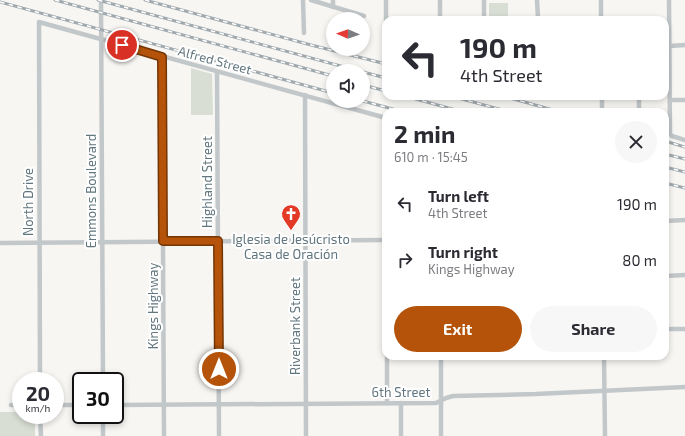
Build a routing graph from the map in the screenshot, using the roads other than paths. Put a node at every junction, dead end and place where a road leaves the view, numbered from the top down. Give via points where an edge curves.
1 (101, 0) edge
2 (303, 0) edge
3 (311, 0) edge
4 (333, 0) edge
5 (386, 0) edge
6 (440, 0) edge
7 (484, 0) edge
8 (538, 0) edge
9 (601, 0) edge
10 (669, 0) edge
11 (333, 6) junction
12 (352, 12) edge
13 (386, 16) edge
14 (440, 16) edge
15 (484, 16) edge
16 (538, 16) edge
17 (601, 16) edge
18 (39, 22) joint
19 (304, 33) dead end
20 (101, 40) junction
21 (685, 45) edge
22 (670, 46) junction
23 (162, 57) junction
24 (218, 72) junction
25 (305, 95) junction
26 (670, 100) junction
27 (685, 100) edge
28 (382, 117) edge
29 (685, 140) edge
30 (685, 220) edge
31 (669, 221) edge
32 (306, 240) junction
33 (382, 240) edge
34 (163, 241) junction
35 (218, 241) junction
36 (102, 242) junction
37 (0, 243) edge
38 (40, 243) junction
39 (685, 275) edge
40 (669, 276) edge
41 (669, 329) edge
42 (685, 329) edge
43 (387, 360) edge
44 (442, 360) edge
45 (604, 360) edge
46 (40, 372) edge
47 (103, 372) edge
48 (685, 387) edge
49 (605, 391) junction
50 (441, 401) junction
51 (306, 403) junction
52 (387, 403) junction
53 (401, 403) junction
54 (164, 404) junction
55 (219, 404) junction
56 (124, 405) edge
57 (40, 424) edge
58 (103, 424) edge
59 (40, 436) edge
60 (103, 436) edge
61 (164, 436) edge
62 (219, 436) edge
63 (306, 436) edge
64 (401, 436) edge
65 (441, 436) edge
66 (605, 436) edge

1 - 20 street, Emmons Boulevard
2 - 19 street
3 - 11 street
4 - 11 street
5 - 13 street
6 - 14 street
7 - 15 street
8 - 16 street
9 - 17 street
10 - 22 street
11 - 12 street
18 - 20 street, Alfred Street
18 - 38 street, North Drive
20 - 23 street, Alfred Street
20 - 36 street, Emmons Boulevard
21 - 22 street
22 - 26 street
23 - 24 street, Alfred Street
23 - 34 street, Kings Highway
24 - 25 street, Alfred Street
24 - 35 street, Highland Street
25 - 28 street, Alfred Street
25 - 32 street, Riverbank Street
26 - 27 street
26 - 29 street via 670,134
30 - 31 street
32 - 33 street
32 - 35 street
32 - 51 street, Riverbank Street
34 - 35 street
34 - 36 street
34 - 54 street, Kings Highway
35 - 55 street, Highland Street
36 - 38 street
36 - 47 street, Emmons Boulevard
37 - 38 street
38 - 46 street, North Drive
39 - 40 street
41 - 42 street
43 - 52 street
44 - 50 street
45 - 49 street
48 - 49 street, 6th Street
49 - 50 street, 6th Street via 453,396
49 - 66 street
50 - 53 street, 6th Street
50 - 65 street
51 - 52 street, 6th Street
51 - 55 street, 6th Street
51 - 63 street, Riverbank Street
52 - 53 street, 6th Street
53 - 64 street
54 - 55 street, 6th Street
54 - 56 street, 6th Street
54 - 61 street, Kings Highway
55 - 62 street, Highland Street
57 - 59 street
58 - 60 street

